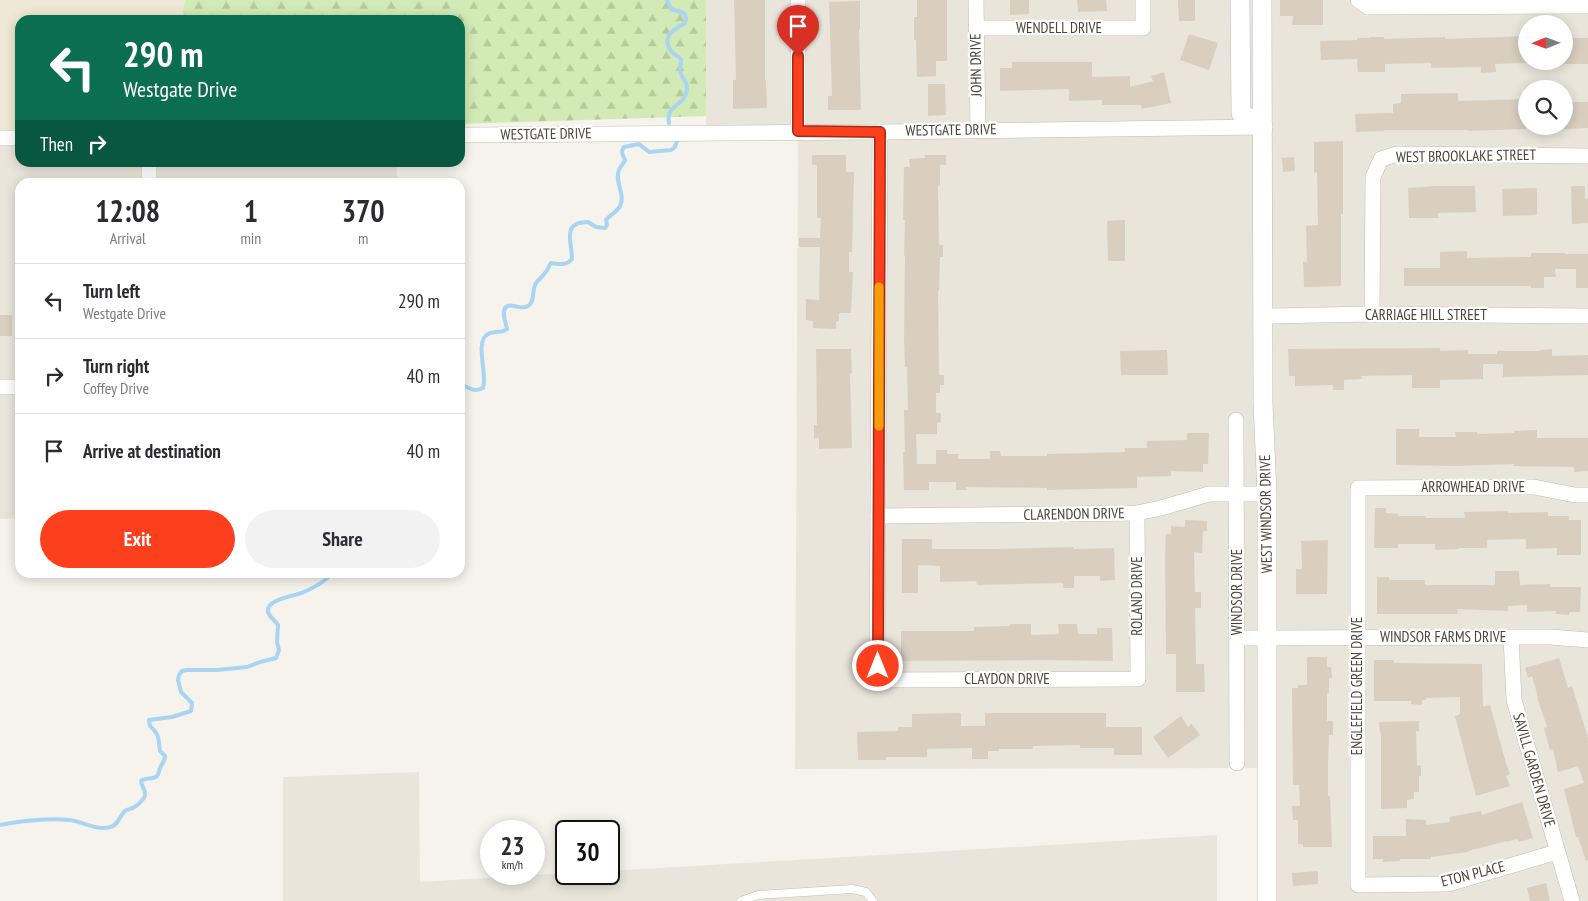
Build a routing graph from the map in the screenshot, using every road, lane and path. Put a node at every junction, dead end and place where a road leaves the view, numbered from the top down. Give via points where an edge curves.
1 (798, 0) edge
2 (976, 0) edge
3 (1143, 0) edge
4 (1240, 0) edge
5 (1262, 0) edge
6 (1358, 0) edge
7 (1588, 6) edge
8 (976, 28) junction
9 (1263, 127) junction
10 (978, 130) junction
11 (798, 131) junction
12 (880, 132) junction
13 (465, 134) edge
14 (0, 138) edge
15 (15, 138) edge
16 (1588, 156) edge
17 (1372, 314) junction
18 (1264, 316) junction
19 (1588, 316) edge
20 (0, 387) edge
21 (15, 387) edge
22 (1236, 420) dead end
23 (1358, 488) joint
24 (1237, 494) junction
25 (1267, 494) junction
26 (1588, 495) edge
27 (1137, 513) junction
28 (878, 516) junction
29 (1511, 637) junction
30 (1237, 638) junction
31 (1357, 638) junction
32 (1267, 639) junction
33 (1588, 640) edge
34 (1138, 679) joint
35 (1237, 763) dead end
36 (1557, 852) junction
37 (1358, 885) joint
38 (741, 901) edge
39 (874, 901) edge
40 (1266, 901) edge
41 (1572, 901) edge

1 - 11 street
2 - 8 street, JOHN DRIVE
3 - 8 street, WENDELL DRIVE via 1143,28
4 - 9 street via 1241,113
5 - 9 street, WEST WINDSOR DRIVE
6 - 7 street via 1368,7
8 - 10 street, JOHN DRIVE
9 - 10 street, WESTGATE DRIVE
9 - 18 street, WEST WINDSOR DRIVE
10 - 12 street, WESTGATE DRIVE
11 - 12 street, WESTGATE DRIVE
11 - 13 street, WESTGATE DRIVE
12 - 28 street
14 - 15 street
16 - 17 street, WEST BROOKLAKE STREET via 1398,154 1381,159 1373,177
17 - 18 street, CARRIAGE HILL STREET
17 - 19 street, CARRIAGE HILL STREET
18 - 25 street, WEST WINDSOR DRIVE
20 - 21 street
22 - 24 street, WINDSOR DRIVE
23 - 26 street, ARROWHEAD DRIVE via 1534,487
23 - 31 street, ENGLEFIELD GREEN DRIVE
24 - 25 street, CLARENDON DRIVE
24 - 27 street, CLARENDON DRIVE via 1209,494
24 - 30 street, WINDSOR DRIVE
25 - 32 street, WEST WINDSOR DRIVE
27 - 28 street, CLARENDON DRIVE
27 - 34 street, ROLAND DRIVE
28 - 34 street, CLAYDON DRIVE via 877,680
29 - 31 street, WINDSOR FARMS DRIVE
29 - 33 street, WINDSOR FARMS DRIVE via 1551,636
29 - 36 street, SAVILL GARDEN DRIVE via 1514,700
30 - 32 street, WINDSOR FARMS DRIVE
30 - 35 street, WINDSOR DRIVE
31 - 32 street, WINDSOR FARMS DRIVE
31 - 37 street, ENGLEFIELD GREEN DRIVE
32 - 40 street, WEST WINDSOR DRIVE
36 - 37 street, ETON PLACE via 1448,884
36 - 41 street, SAVILL GARDEN DRIVE
38 - 39 lane via 758,895 852,889 866,892

